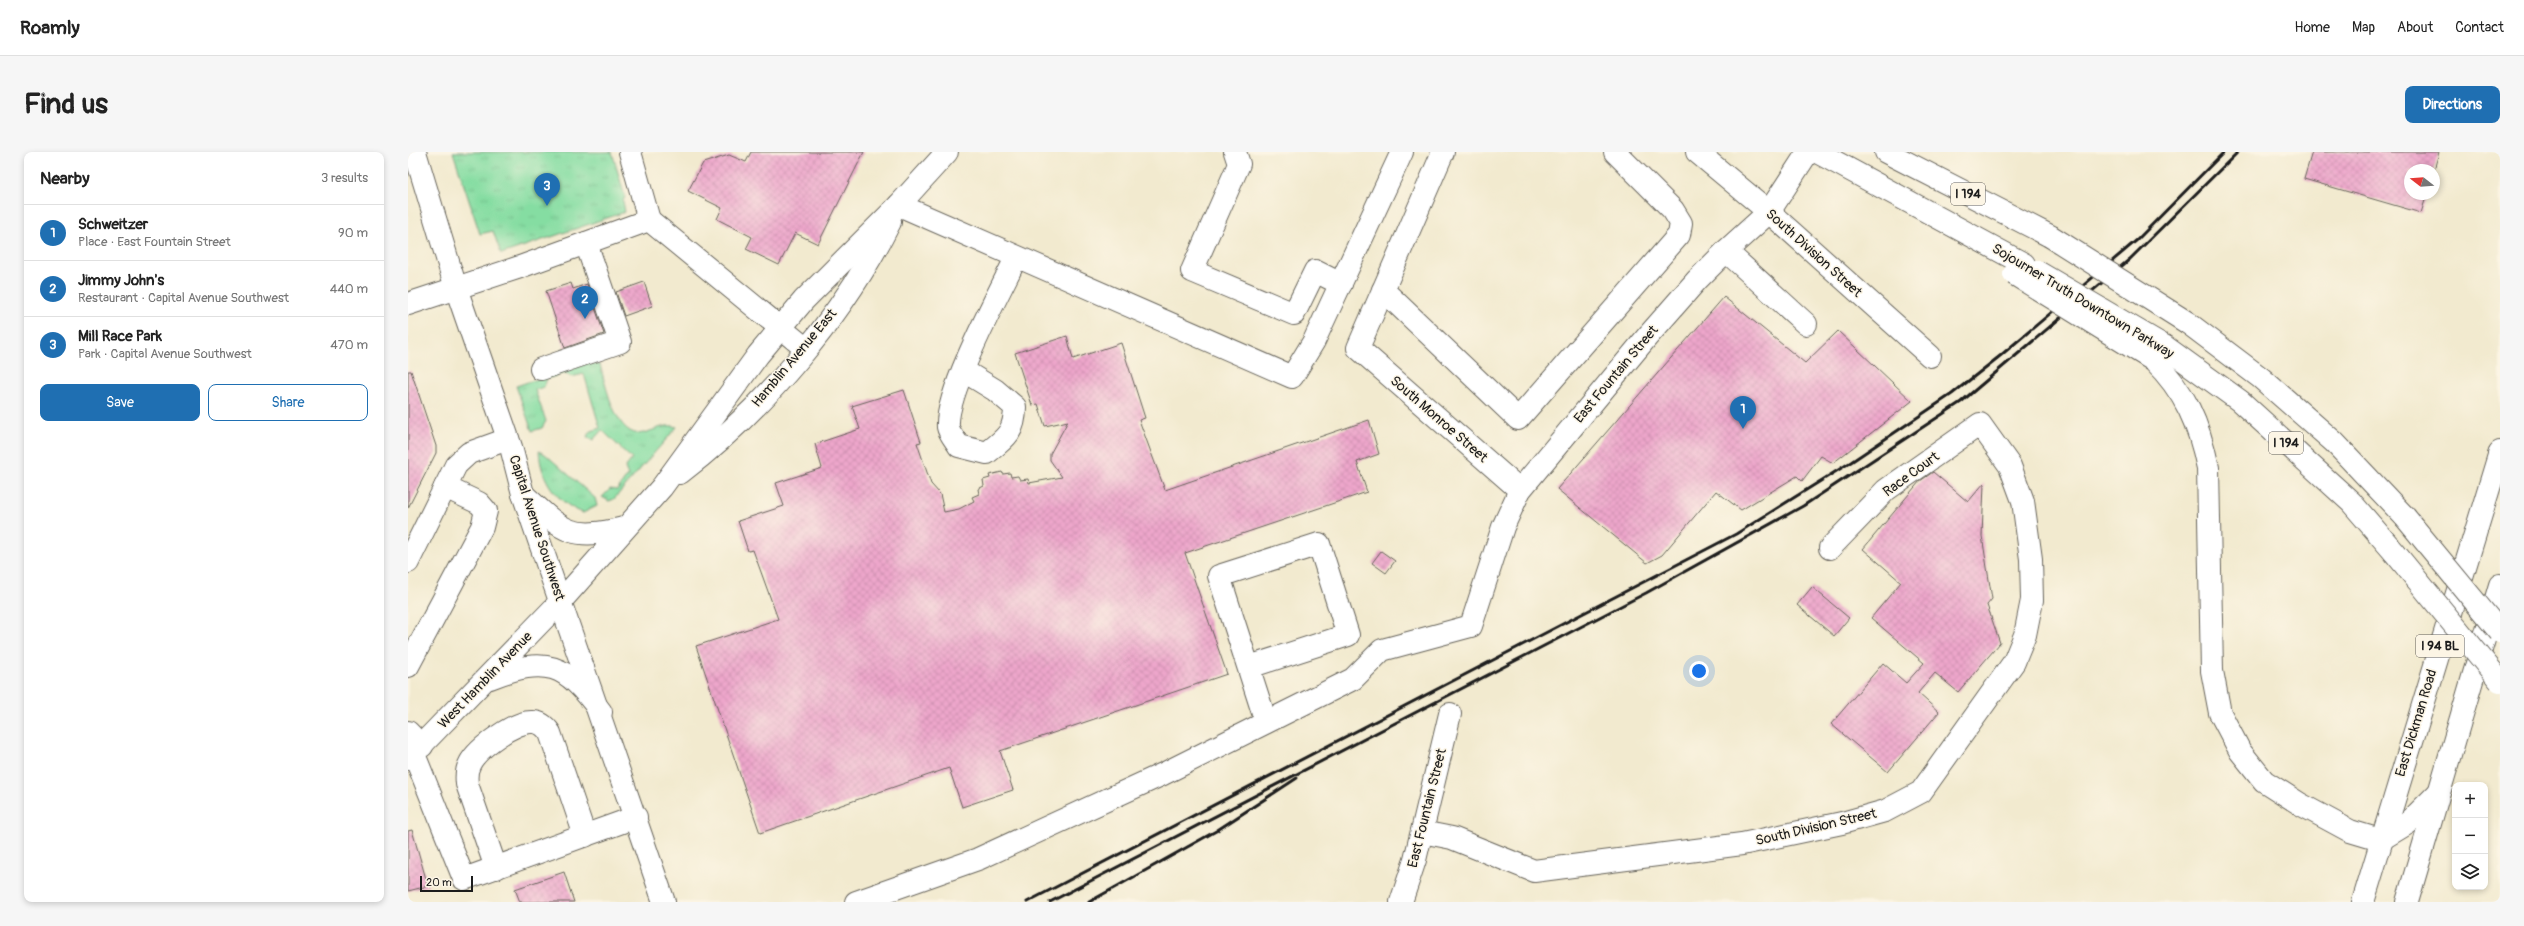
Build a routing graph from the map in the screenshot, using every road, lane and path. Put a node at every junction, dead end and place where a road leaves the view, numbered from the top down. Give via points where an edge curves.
1 (415, 152) edge
2 (630, 152) edge
3 (947, 152) edge
4 (1235, 152) edge
5 (1402, 152) edge
6 (1443, 152) edge
7 (1615, 152) edge
8 (1697, 152) edge
9 (1808, 152) edge
10 (1817, 152) edge
11 (1886, 152) edge
12 (899, 205) junction
13 (1769, 212) junction
14 (650, 220) junction
15 (586, 243) junction
16 (1726, 251) junction
17 (1016, 258) junction
18 (1341, 284) junction
19 (456, 288) junction
20 (1383, 290) junction
21 (408, 304) edge
22 (1806, 324) dead end
23 (780, 328) junction
24 (806, 348) junction
25 (2158, 353) junction
26 (1930, 356) dead end
27 (541, 369) dead end
28 (964, 371) dead end
29 (1980, 424) joint
30 (508, 438) junction
31 (2500, 454) edge
32 (445, 487) junction
33 (662, 487) junction
34 (1520, 490) junction
35 (523, 494) junction
36 (624, 528) junction
37 (1830, 548) dead end
38 (408, 562) edge
39 (2500, 585) edge
40 (561, 601) junction
41 (2500, 632) edge
42 (408, 666) edge
43 (1249, 667) junction
44 (485, 680) junction
45 (2500, 681) edge
46 (601, 712) junction
47 (1450, 714) dead end
48 (1266, 722) junction
49 (413, 747) edge
50 (2438, 794) junction
51 (636, 817) junction
52 (1422, 832) junction
53 (585, 836) junction
54 (2380, 840) junction
55 (496, 868) junction
56 (664, 902) edge
57 (856, 902) edge
58 (1402, 902) edge
59 (2363, 902) edge
60 (2407, 902) edge

1 - 19 main road, Capital Avenue Southwest
2 - 14 main road
3 - 12 main road, Hamblin Avenue East
4 - 18 main road via 1239,164 1192,271 1294,314 1315,271
5 - 18 main road
6 - 20 main road
7 - 20 main road via 1673,210 1681,223 1679,235 1518,419
8 - 13 main road, South Division Street
9 - 13 main road, East Fountain Street
10 - 25 main road, Sojourner Truth Downtown Parkway / I 194, bridge via 1990,245 2019,269
11 - 41 main road, I 194, bridge via 2050,236 2188,323 2260,378 2334,442 2404,517
12 - 17 main road
12 - 23 main road, Hamblin Avenue East via 804,300
12 - 24 main road, Hamblin Avenue East via 875,251 827,323
13 - 16 main road, East Fountain Street
13 - 26 main road, South Division Street
14 - 15 main road
14 - 23 main road
15 - 19 main road
15 - 27 main road via 620,342
16 - 22 main road
16 - 34 main road, East Fountain Street via 1647,337
17 - 18 main road via 1292,377 1314,341
17 - 28 main road
19 - 21 main road
19 - 30 main road, Capital Avenue Southwest
20 - 34 main road, South Monroe Street via 1358,348
23 - 24 main road
23 - 33 main road, Hamblin Avenue East
24 - 33 main road, Hamblin Avenue East via 716,446
25 - 45 main road, Sojourner Truth Downtown Parkway / I 194, bridge via 2246,406 2351,502
25 - 54 main road via 2169,377 2193,415 2208,468 2212,671 2220,713 2240,751 2264,781 2350,831
29 - 37 main road, Race Court via 1886,490
29 - 52 main road, South Division Street via 2010,466 2023,501 2031,559 2032,600 2024,635 2014,662 1921,792 1885,811 1773,838 1534,871 1452,838
30 - 32 main road via 462,458
30 - 35 main road, Capital Avenue Southwest
31 - 54 main road, East Dickman Road / I 94 BL
32 - 38 main road
32 - 42 main road via 479,503 486,511 486,516
33 - 36 main road, Hamblin Avenue East
34 - 48 main road, East Fountain Street via 1503,527 1471,626 1382,650 1353,679
35 - 36 main road via 566,530 592,535
35 - 40 main road, Capital Avenue Southwest
36 - 40 main road, Hamblin Avenue East
39 - 50 main road, I 94 BL
40 - 44 main road, West Hamblin Avenue
40 - 46 main road, Capital Avenue Southwest
43 - 43 main road via 1219,576 1319,544 1348,635
43 - 48 main road
44 - 46 main road via 534,665 555,668 584,689
44 - 49 main road, West Hamblin Avenue
46 - 51 main road, Capital Avenue Southwest
47 - 52 main road, East Fountain Street
48 - 57 main road via 1163,774 978,859
49 - 55 main road via 464,879
50 - 54 main road via 2408,823
50 - 60 main road, I 94 BL
51 - 53 main road
51 - 56 main road, Capital Avenue Southwest
52 - 58 main road, East Fountain Street
53 - 55 main road
53 - 55 main road via 550,733 538,722 523,723 482,748 466,772 467,784
54 - 59 main road, East Dickman Road / I 94 BL

